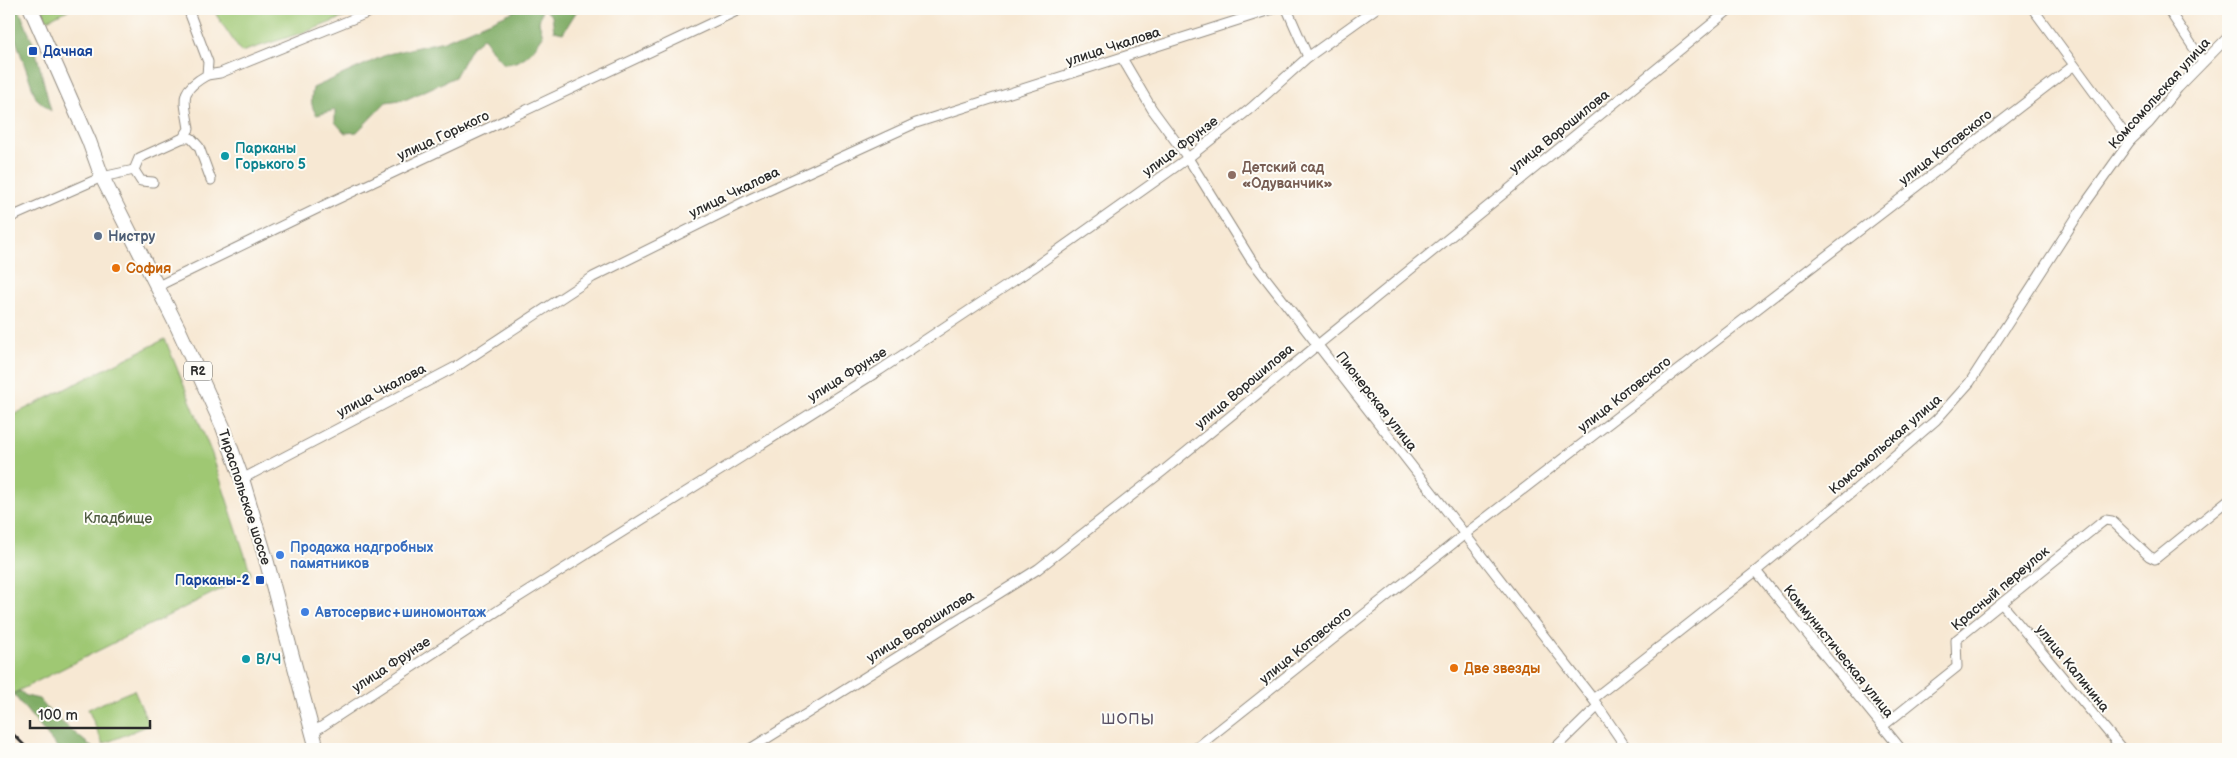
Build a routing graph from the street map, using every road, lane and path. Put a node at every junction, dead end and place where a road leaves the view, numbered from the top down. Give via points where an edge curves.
1 (188, 9) edge
2 (377, 9) edge
3 (741, 9) edge
4 (1273, 9) edge
5 (1287, 9) edge
6 (1375, 9) edge
7 (1730, 9) edge
8 (2033, 9) edge
9 (2168, 9) edge
10 (32, 10) edge
11 (2228, 37) edge
12 (1308, 57) junction
13 (1122, 58) junction
14 (2203, 62) junction
15 (2073, 66) junction
16 (207, 76) junction
17 (183, 138) junction
18 (2130, 141) junction
19 (1188, 158) junction
20 (134, 170) junction
21 (102, 177) junction
22 (211, 180) dead end
23 (153, 182) dead end
24 (9, 218) edge
25 (158, 286) junction
26 (1316, 345) junction
27 (242, 479) junction
28 (2228, 500) edge
29 (1465, 534) junction
30 (1756, 572) junction
31 (2002, 604) junction
32 (1595, 703) junction
33 (1883, 726) junction
34 (312, 733) junction
35 (317, 749) edge
36 (750, 749) edge
37 (1195, 749) edge
38 (1554, 749) edge
39 (1627, 749) edge
40 (1901, 749) edge
41 (2122, 749) edge

1 - 16 street via 208,62
2 - 16 street
3 - 25 street, улица Горького
4 - 13 street, улица Чкалова
5 - 12 street
6 - 12 street, улица Фрунзе
7 - 26 street, улица Ворошилова
8 - 15 street
9 - 14 street
10 - 21 main road, Тираспольское шоссе / R2
11 - 14 street, Комсомольская улица
12 - 19 street, улица Фрунзе
13 - 19 street, Пионерская улица via 1152,109
13 - 27 street, улица Чкалова via 916,124 752,198 593,277 459,364
14 - 18 street, Комсомольская улица
15 - 18 street
15 - 29 street, улица Котовского
16 - 17 street via 191,84 184,95 189,129
17 - 20 street via 139,158
17 - 22 street via 192,138 199,147
18 - 30 street, Комсомольская улица via 2087,201 1970,382 1951,405 1864,483
19 - 26 street, Пионерская улица via 1250,258
19 - 34 street, улица Фрунзе via 880,370 514,600
20 - 21 street
20 - 23 street via 141,181
21 - 24 street
21 - 25 main road, Тираспольское шоссе / R2
25 - 27 main road, Тираспольское шоссе / R2 via 223,427
26 - 29 street, Пионерская улица
26 - 36 street, улица Ворошилова via 1038,569
27 - 34 main road, Тираспольское шоссе / R2
28 - 31 street, Красный переулок via 2156,559 2116,524 2109,520 2101,523
29 - 32 street, Пионерская улица
29 - 37 street, улица Котовского
30 - 32 street, Комсомольская улица
30 - 33 street, Коммунистическая улица
31 - 33 street, Красный переулок via 1956,640 1957,667
31 - 41 street, улица Калинина
32 - 38 street, Комсомольская улица
32 - 39 street, Пионерская улица
33 - 40 street, Коммунистическая улица
34 - 35 main road, Тираспольское шоссе / R2

